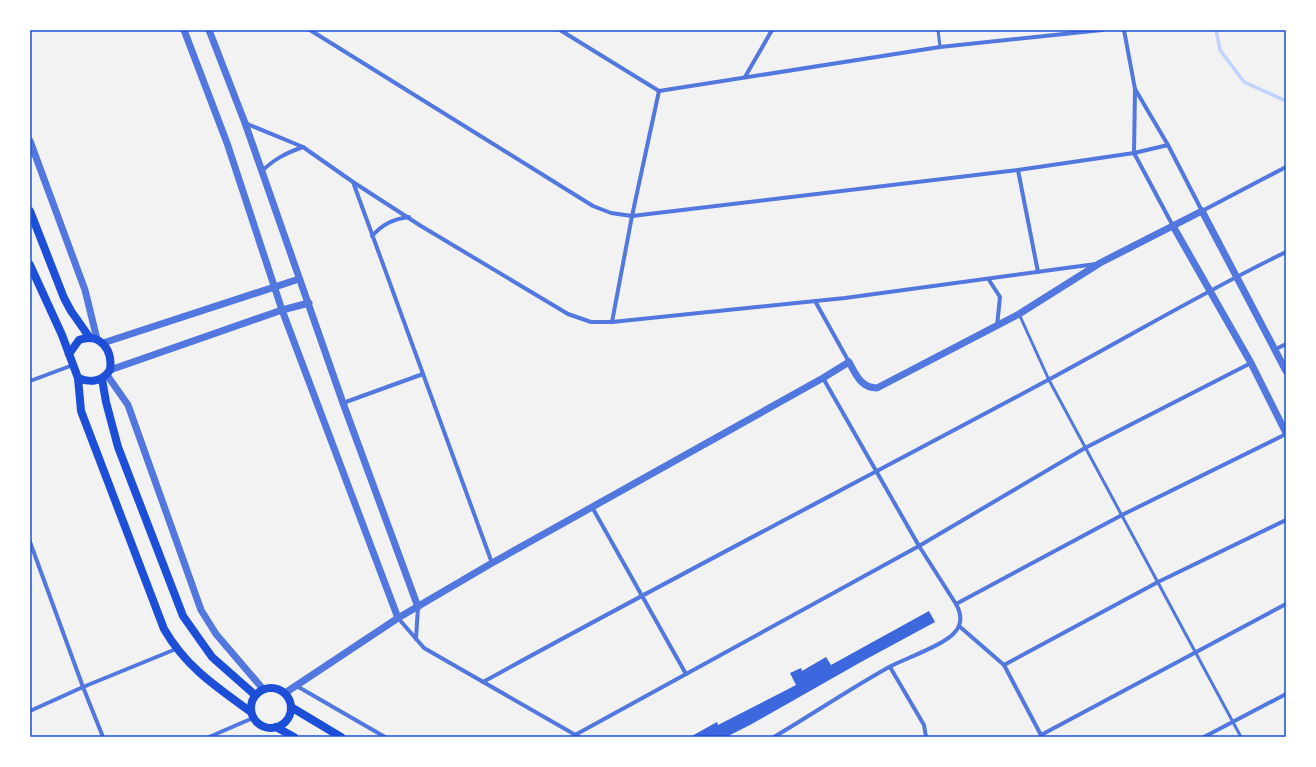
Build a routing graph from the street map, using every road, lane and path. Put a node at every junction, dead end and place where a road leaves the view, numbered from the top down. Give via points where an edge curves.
1 (184, 30) edge
2 (209, 30) edge
3 (310, 30) edge
4 (560, 30) edge
5 (772, 30) edge
6 (938, 30) edge
7 (1102, 30) edge
8 (1124, 30) edge
9 (940, 47) junction
10 (745, 77) junction
11 (1134, 89) junction
12 (659, 91) junction
13 (245, 123) junction
14 (30, 141) edge
15 (1168, 145) junction
16 (304, 147) junction
17 (1134, 153) junction
18 (1286, 167) edge
19 (1018, 170) junction
20 (261, 172) junction
21 (353, 182) junction
22 (30, 211) edge
23 (1202, 212) junction
24 (632, 216) junction
25 (410, 217) junction
26 (1173, 226) junction
27 (372, 236) junction
28 (1286, 252) edge
29 (1100, 263) junction
30 (30, 265) edge
31 (1038, 272) junction
32 (1236, 276) junction
33 (299, 279) junction
34 (989, 280) junction
35 (274, 287) junction
36 (1211, 291) junction
37 (815, 301) junction
38 (309, 303) junction
39 (282, 310) junction
40 (1019, 314) junction
41 (612, 322) junction
42 (997, 326) junction
43 (97, 340) junction
44 (1286, 344) edge
45 (1274, 350) junction
46 (69, 354) junction
47 (849, 362) junction
48 (1251, 363) junction
49 (72, 365) junction
50 (1286, 371) edge
51 (106, 374) junction
52 (423, 374) junction
53 (78, 378) junction
54 (823, 378) junction
55 (1049, 380) junction
56 (30, 381) edge
57 (343, 403) junction
58 (1286, 433) edge
59 (1085, 448) junction
60 (876, 470) junction
61 (592, 507) junction
62 (1122, 515) junction
63 (1286, 520) edge
64 (30, 542) edge
65 (920, 546) junction
66 (492, 563) junction
67 (1158, 582) junction
68 (642, 594) junction
69 (956, 604) junction
70 (1286, 604) edge
71 (418, 607) junction
72 (398, 618) junction
73 (959, 626) junction
74 (416, 639) junction
75 (176, 649) junction
76 (1195, 652) junction
77 (1004, 665) junction
78 (890, 667) junction
79 (686, 674) junction
80 (483, 682) junction
81 (295, 685) junction
82 (82, 687) junction
83 (262, 689) junction
84 (285, 693) junction
85 (1286, 694) edge
86 (255, 695) junction
87 (291, 707) junction
88 (30, 711) edge
89 (252, 715) junction
90 (1233, 722) junction
91 (276, 727) junction
92 (577, 736) edge
93 (1041, 736) edge
94 (103, 737) edge
95 (209, 737) edge
96 (294, 737) edge
97 (341, 737) edge
98 (385, 737) edge
99 (774, 737) edge
100 (926, 737) edge
101 (1204, 737) edge
102 (1241, 737) edge

1 - 35 street via 227,143
2 - 13 street
3 - 24 street via 594,206 611,213
4 - 12 street
5 - 10 street
6 - 9 lane
7 - 9 street
8 - 11 street
9 - 10 street
10 - 12 street
11 - 15 street
11 - 17 street
12 - 24 street
13 - 16 street
13 - 20 street
14 - 43 street via 85,290
15 - 17 street
15 - 23 street
16 - 20 street via 284,154
16 - 21 street
17 - 19 street
17 - 26 street
18 - 23 street
19 - 24 street
19 - 31 street
20 - 33 street
21 - 25 street
21 - 27 street
22 - 43 main road via 64,298 71,311
23 - 26 street
23 - 32 street
24 - 41 street
25 - 27 street via 387,222
25 - 41 street via 568,314 591,322
26 - 29 street
26 - 36 street
27 - 52 street
28 - 32 street
29 - 31 street
29 - 40 street
30 - 46 main road
31 - 34 street
32 - 36 street
32 - 45 street
33 - 35 street
33 - 38 street
34 - 37 street
34 - 42 street via 1000,297
35 - 39 street
35 - 43 street
36 - 48 street
36 - 55 street
37 - 41 street
37 - 47 street
38 - 39 street
38 - 57 street
39 - 51 street
39 - 72 street
40 - 42 street
40 - 55 lane
42 - 47 street via 877,388 860,382
43 - 46 main road via 79,340
43 - 51 main road via 110,355
44 - 45 street
45 - 50 street
46 - 49 main road
47 - 54 street
48 - 58 street
48 - 59 street
49 - 53 main road
49 - 56 street
51 - 53 main road via 87,381
51 - 83 street via 128,405 201,610 216,634
51 - 86 main road via 106,402 118,447 183,616 212,657
52 - 57 street
52 - 66 street
53 - 75 main road via 82,411 164,629
54 - 60 street
54 - 61 street
55 - 59 lane
55 - 60 street
57 - 71 street
58 - 62 street
59 - 62 lane
59 - 65 street
60 - 65 street
60 - 68 street
61 - 66 street
61 - 68 street
62 - 67 lane
62 - 69 street
63 - 67 street
64 - 82 street
65 - 69 street
65 - 79 street
66 - 71 street
67 - 76 lane
67 - 77 street
68 - 79 street
68 - 80 street
69 - 73 street via 960,612
70 - 76 street
71 - 72 street
71 - 74 street
72 - 74 street
72 - 81 street
73 - 77 street
73 - 78 street via 952,636
74 - 80 street via 424,648
75 - 82 street
75 - 89 main road via 200,674
76 - 90 lane
76 - 93 street
77 - 93 street
78 - 99 street
78 - 100 street via 924,725
79 - 92 street
80 - 92 street
81 - 84 street
81 - 98 street
82 - 88 street
82 - 94 street
83 - 84 main road via 270,687
83 - 86 main road
84 - 87 main road
85 - 90 street
86 - 89 main road via 252,700
87 - 91 main road via 284,723
87 - 97 main road
89 - 91 main road via 259,724 267,728
89 - 95 street
90 - 101 street
90 - 102 lane
91 - 96 main road

